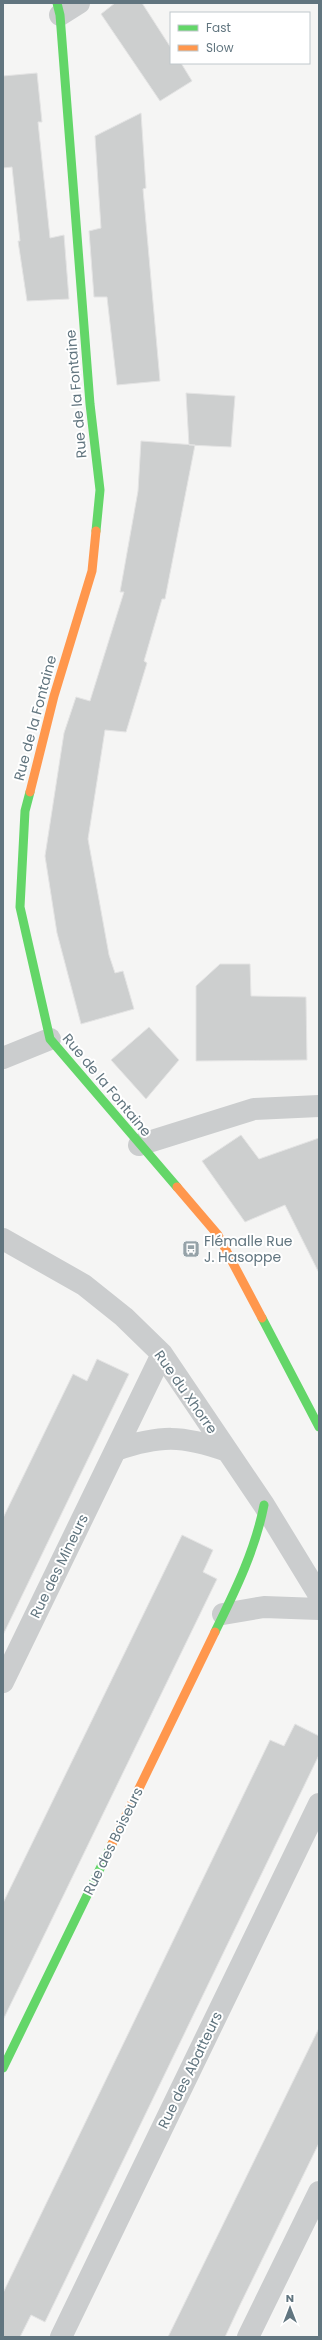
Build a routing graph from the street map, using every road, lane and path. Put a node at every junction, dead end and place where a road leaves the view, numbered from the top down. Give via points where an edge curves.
1 (79, 3) edge
2 (58, 9) edge
3 (50, 1039) junction
4 (3, 1058) edge
5 (319, 1106) edge
6 (139, 1145) junction
7 (3, 1238) edge
8 (162, 1354) junction
9 (319, 1427) edge
10 (116, 1450) junction
11 (227, 1451) junction
12 (264, 1505) junction
13 (319, 1595) edge
14 (319, 1609) edge
15 (224, 1614) junction
16 (3, 1682) edge
17 (319, 1804) edge
18 (3, 2068) edge
19 (319, 2192) edge
20 (61, 2337) edge
21 (248, 2337) edge

1 - 2 street
2 - 3 street, Rue de la Fontaine via 90,404 100,490 92,571 54,696 25,811 20,907
3 - 4 street
3 - 6 street, Rue de la Fontaine
5 - 6 street via 254,1109
6 - 9 street, Rue de la Fontaine via 218,1235
7 - 8 street, Rue du Xhorre via 84,1285 124,1317
8 - 10 street, Rue des Mineurs
8 - 11 street, Rue du Xhorre
10 - 11 street via 162,1438 186,1439
10 - 16 street, Rue des Mineurs
11 - 12 street, Rue du Xhorre
12 - 13 street, Rue du Xhorre
12 - 15 street, Rue des Boiseurs via 251,1553
14 - 15 street via 264,1606
15 - 18 street, Rue des Boiseurs
17 - 20 street, Rue des Abatteurs
19 - 21 street

